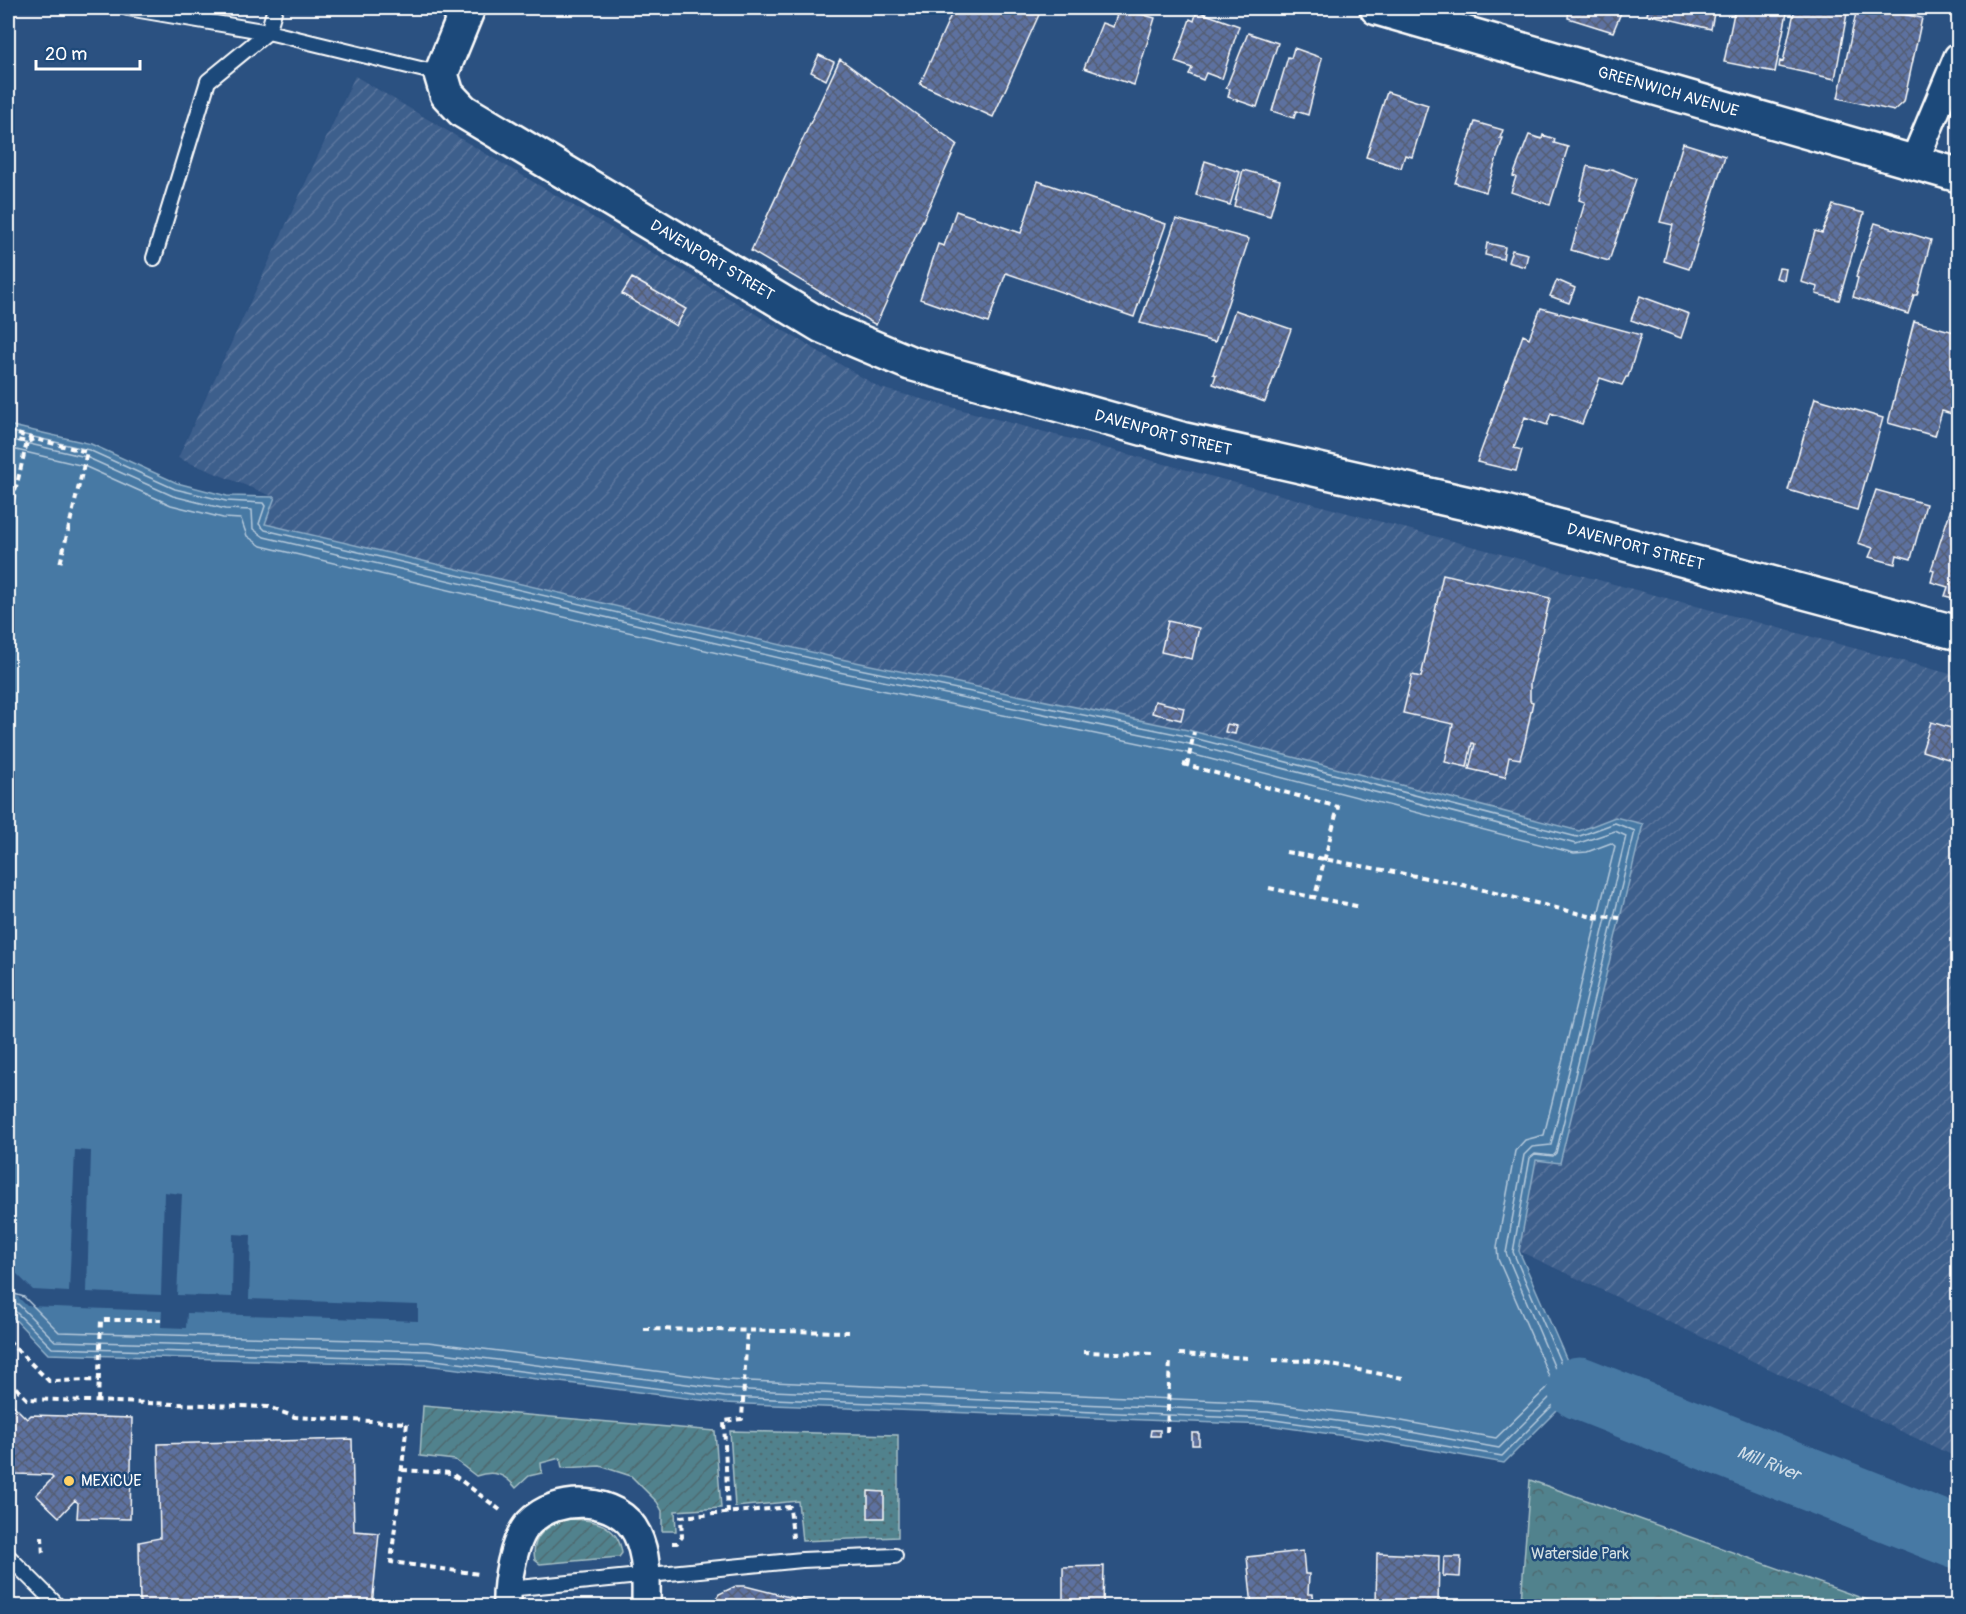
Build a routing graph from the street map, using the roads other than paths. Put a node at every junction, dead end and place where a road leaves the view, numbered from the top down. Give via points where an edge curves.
1 (128, 8) edge
2 (275, 8) edge
3 (468, 8) edge
4 (1377, 8) edge
5 (268, 32) junction
6 (1959, 57) edge
7 (441, 74) junction
8 (1914, 162) junction
9 (1959, 176) edge
10 (154, 258) dead end
11 (1959, 633) edge
12 (8, 1556) edge
13 (895, 1556) dead end
14 (646, 1575) junction
15 (508, 1598) edge
16 (58, 1606) edge
17 (646, 1606) edge

1 - 5 lane
2 - 5 lane
3 - 7 main road
4 - 8 main road, GREENWICH AVENUE
5 - 7 lane
5 - 10 lane via 208,81
6 - 8 street
7 - 11 main road, DAVENPORT STREET via 447,94 463,111 822,326 910,363 1181,439 1505,512
8 - 9 main road, GREENWICH AVENUE
12 - 16 lane
13 - 14 lane via 802,1560
14 - 15 lane
14 - 15 street via 647,1564 636,1533 617,1511 586,1503 557,1506 528,1523 512,1558
14 - 17 street

